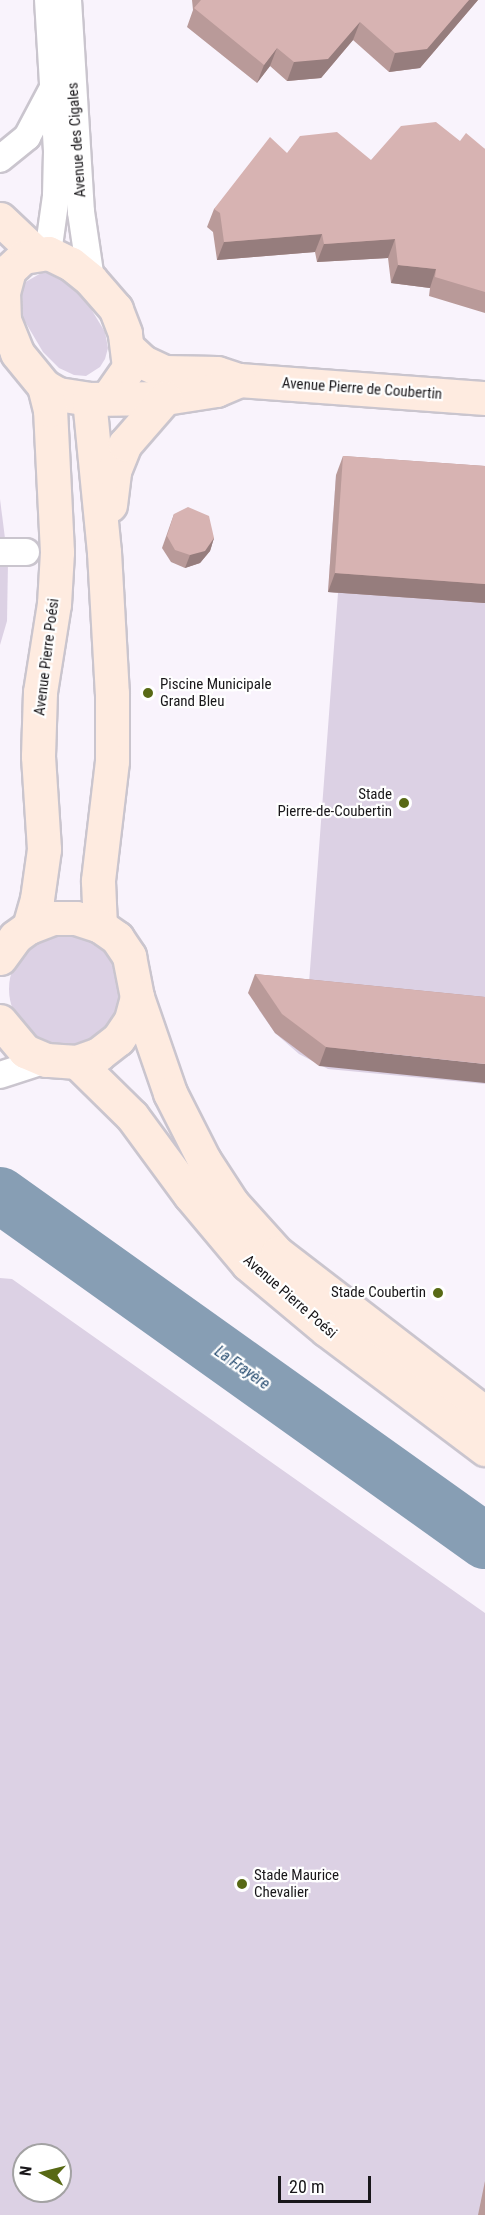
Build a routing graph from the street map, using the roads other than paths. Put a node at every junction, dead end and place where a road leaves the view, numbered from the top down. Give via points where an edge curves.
1 (48, 0) edge
2 (68, 0) edge
3 (53, 87) junction
4 (0, 159) edge
5 (0, 219) edge
6 (23, 258) edge
7 (91, 280) junction
8 (128, 348) junction
9 (239, 380) junction
10 (44, 386) junction
11 (99, 398) junction
12 (165, 398) junction
13 (485, 398) edge
14 (0, 552) edge
15 (26, 552) dead end
16 (104, 552) junction
17 (100, 926) junction
18 (28, 927) junction
19 (0, 958) edge
20 (137, 997) junction
21 (0, 1021) edge
22 (61, 1061) junction
23 (0, 1075) edge
24 (485, 1413) edge
25 (485, 1449) edge

1 - 3 street, Avenue des Cigales
2 - 7 street, Avenue des Cigales via 81,212
3 - 4 street, Avenue des Cigales via 27,137
3 - 6 street, Avenue des Cigales via 56,183
5 - 6 main road
6 - 7 main road
6 - 10 main road via 3,292 4,320 17,353
7 - 8 main road via 116,309
8 - 9 main road, Avenue Pierre de Coubertin via 143,362 164,372 217,373
8 - 11 main road via 129,367
9 - 12 main road, Avenue Pierre de Coubertin via 216,390
9 - 13 main road, Avenue Pierre de Coubertin
10 - 11 main road via 58,394
10 - 18 main road, Avenue Pierre Poési via 50,410 57,552 54,604 40,692 38,756 44,849 37,899
11 - 12 main road, Avenue Pierre de Coubertin
11 - 16 main road
12 - 16 main road via 125,444 114,471
14 - 15 street
16 - 17 main road via 112,761 99,853
17 - 18 main road via 76,918 60,918
17 - 20 main road, Avenue Pierre Poési via 117,938 129,956
18 - 19 main road
20 - 22 main road via 131,1020 118,1039 99,1054
20 - 24 main road, Avenue Pierre Poési via 170,1094 204,1160 232,1203 277,1253
21 - 22 main road, Avenue Pierre Poési via 25,1051
22 - 23 street
22 - 25 main road, Avenue Pierre Poési via 132,1116 190,1195 248,1264 327,1330

